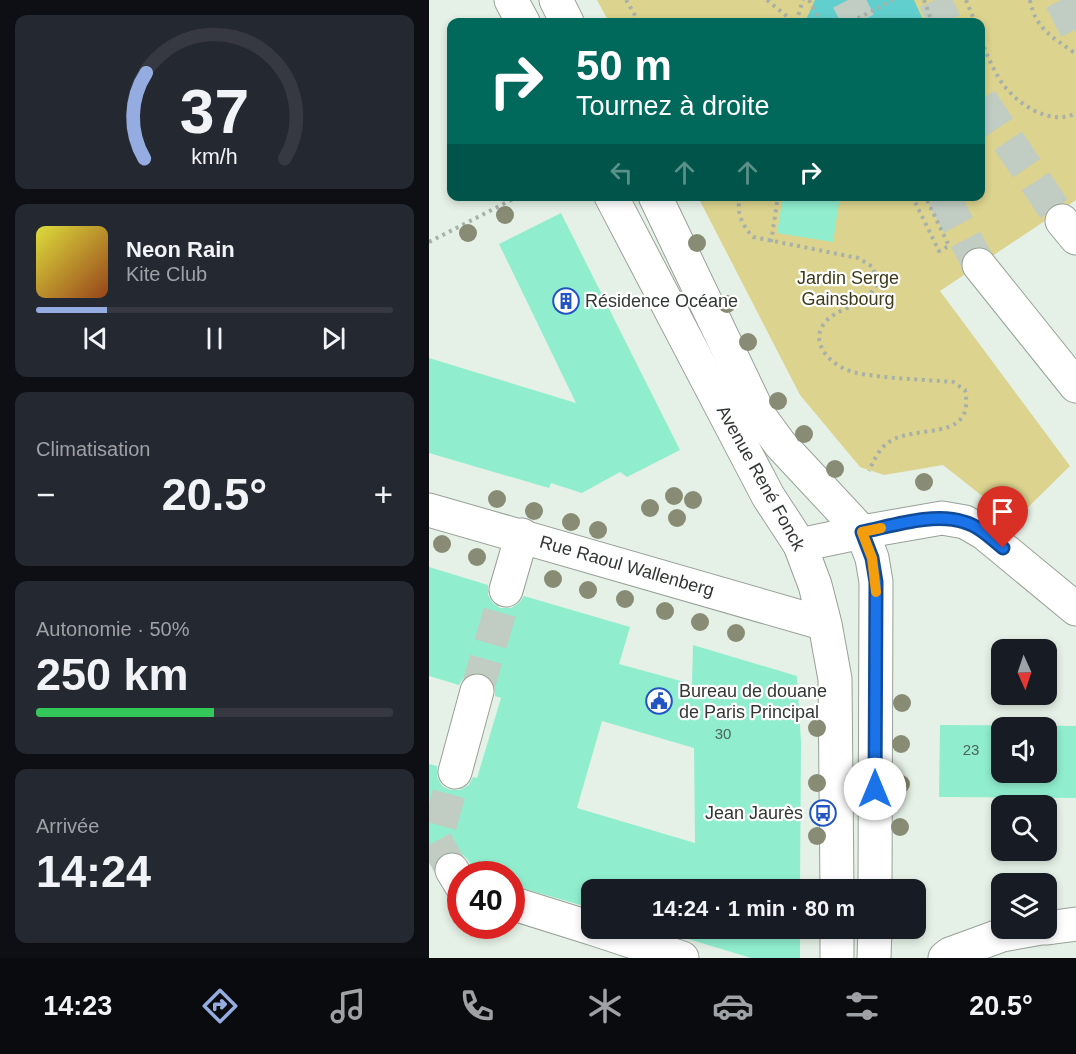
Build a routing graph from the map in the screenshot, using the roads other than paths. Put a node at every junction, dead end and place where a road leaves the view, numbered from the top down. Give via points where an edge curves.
1 (511, 0) edge
2 (556, 0) edge
3 (521, 18) edge
4 (565, 18) edge
5 (614, 201) edge
6 (657, 201) edge
7 (979, 265) tunnel mouth
8 (1076, 386) edge
9 (429, 510) edge
10 (862, 532) junction
11 (522, 535) junction
12 (800, 545) junction
13 (506, 590) tunnel mouth
14 (1076, 609) edge
15 (825, 624) junction
16 (477, 691) tunnel mouth
17 (455, 772) tunnel mouth
18 (837, 879) edge
19 (875, 879) edge
20 (525, 907) edge
21 (1076, 924) edge
22 (581, 925) edge
23 (1057, 927) edge
24 (624, 939) edge
25 (837, 939) edge
26 (875, 939) edge
27 (991, 939) edge
28 (682, 958) edge
29 (837, 958) edge
30 (874, 958) edge
31 (945, 958) edge

1 - 3 main road
2 - 4 main road
5 - 12 main road, Avenue René Fonck via 768,496
6 - 10 main road, Avenue René Fonck via 761,418 780,444
7 - 8 main road
9 - 11 main road, Rue Raoul Wallenberg
10 - 12 main road
10 - 14 main road via 942,518 965,522 984,532
10 - 19 main road, Avenue René Fonck via 876,582
11 - 13 main road
11 - 15 main road, Rue Raoul Wallenberg
12 - 15 main road, Avenue René Fonck
15 - 18 main road, Avenue René Fonck via 835,679
16 - 17 main road
20 - 22 main road
21 - 23 main road
24 - 28 main road
25 - 29 main road
26 - 30 main road
27 - 31 main road

